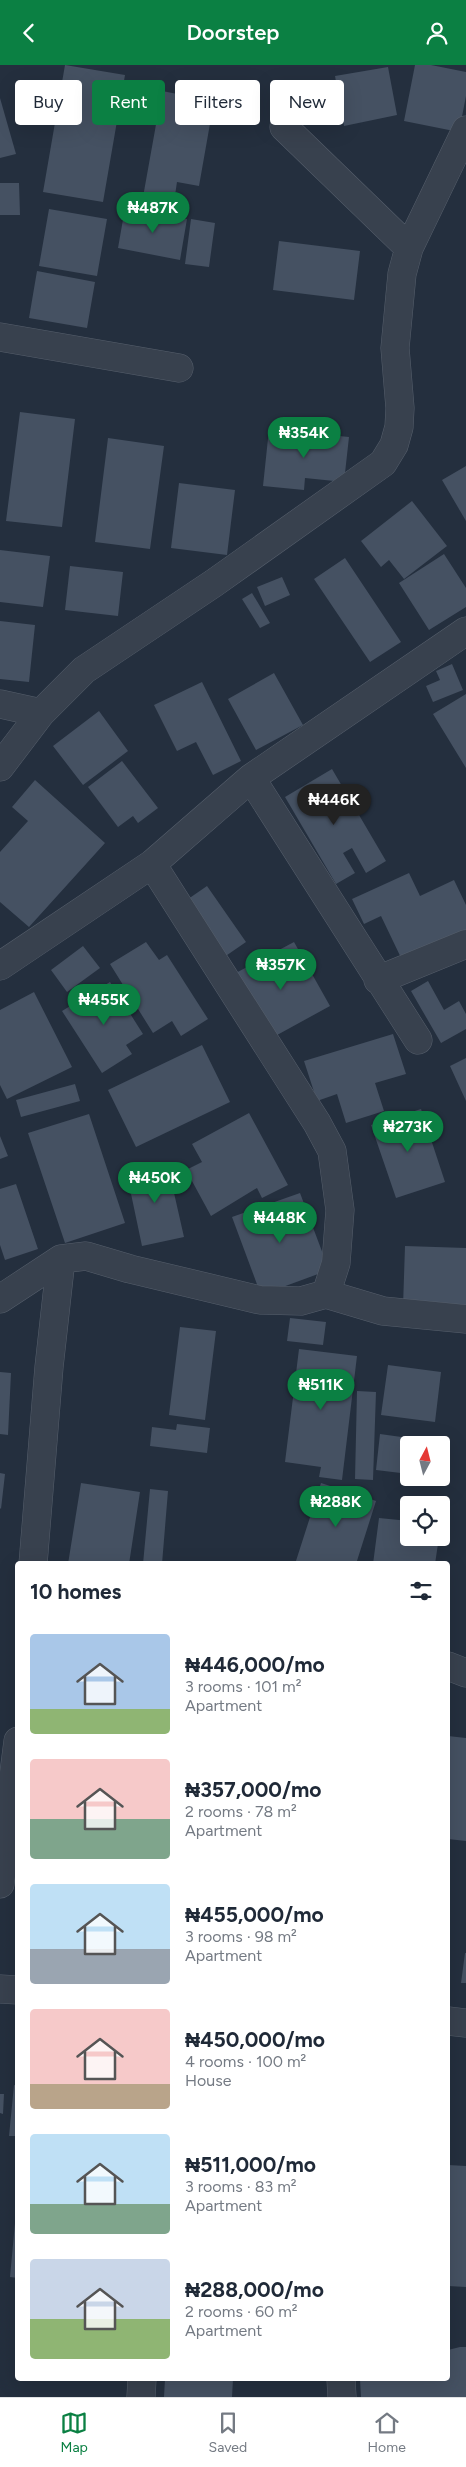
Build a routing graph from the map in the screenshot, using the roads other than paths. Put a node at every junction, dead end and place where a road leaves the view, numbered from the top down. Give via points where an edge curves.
1 (284, 127) dead end
2 (466, 130) edge
3 (409, 248) junction
4 (0, 337) edge
5 (179, 368) dead end
6 (466, 631) edge
7 (0, 704) edge
8 (40, 713) junction
9 (0, 767) edge
10 (251, 778) junction
11 (152, 865) junction
12 (466, 943) edge
13 (0, 966) edge
14 (378, 980) junction
15 (418, 1040) dead end
16 (60, 1259) junction
17 (326, 1293) junction
18 (0, 1299) edge
19 (466, 1319) edge
20 (33, 1561) edge
21 (450, 1667) edge
22 (466, 1673) edge
23 (15, 1765) edge
24 (0, 1883) edge
25 (0, 1989) edge
26 (15, 1991) edge
27 (450, 2021) edge
28 (466, 2023) edge
29 (142, 2381) edge
30 (341, 2381) edge
31 (141, 2397) edge
32 (342, 2397) edge

1 - 3 street
2 - 3 street
3 - 8 street via 402,274 395,348 399,427 394,445 383,463 84,670
4 - 5 street
6 - 10 street
7 - 8 street
8 - 9 street
10 - 11 street
10 - 14 street
11 - 13 street
11 - 17 street via 332,1151 340,1210 336,1263
12 - 14 street
14 - 15 street
16 - 17 street via 86,1255 130,1269 260,1300 301,1301
16 - 18 street
16 - 20 street
17 - 19 street via 383,1311
21 - 22 street
23 - 24 street
25 - 26 street
27 - 28 street
29 - 31 street
30 - 32 street

